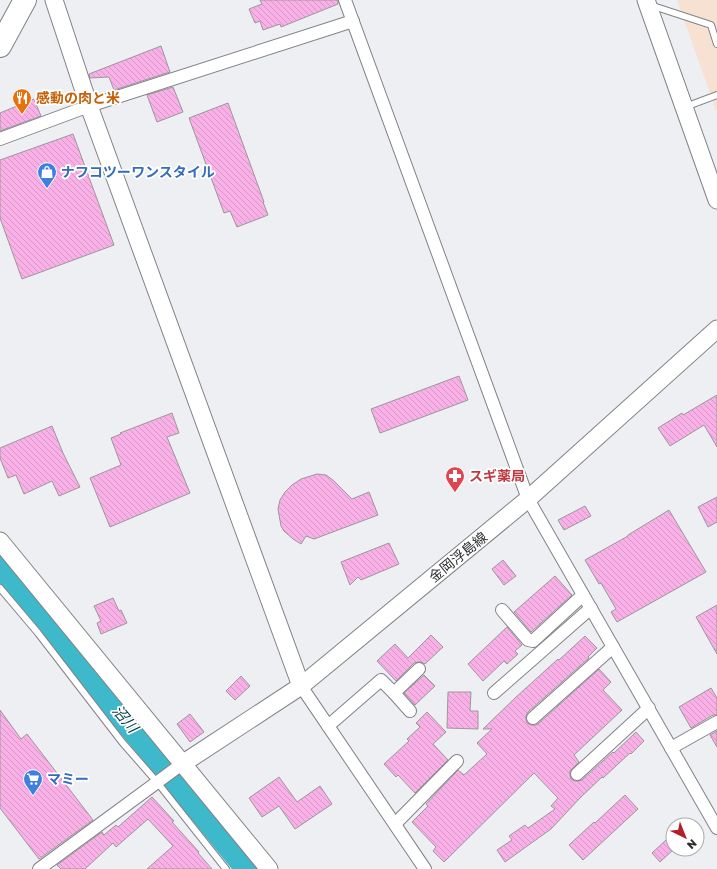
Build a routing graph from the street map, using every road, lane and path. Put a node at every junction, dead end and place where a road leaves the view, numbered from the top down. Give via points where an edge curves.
1 (25, 0) edge
2 (54, 0) edge
3 (345, 0) edge
4 (647, 2) edge
5 (353, 21) junction
6 (717, 44) edge
7 (0, 46) edge
8 (717, 95) edge
9 (89, 106) junction
10 (684, 107) junction
11 (0, 139) edge
12 (717, 200) edge
13 (717, 328) edge
14 (528, 500) junction
15 (0, 542) edge
16 (0, 588) edge
17 (583, 595) junction
18 (591, 608) junction
19 (502, 610) dead end
20 (613, 647) junction
21 (419, 669) dead end
22 (301, 686) junction
23 (394, 693) junction
24 (494, 693) dead end
25 (649, 708) junction
26 (410, 711) dead end
27 (533, 718) dead end
28 (717, 722) edge
29 (328, 726) junction
30 (671, 748) junction
31 (457, 761) dead end
32 (182, 764) junction
33 (578, 774) dead end
34 (157, 782) junction
35 (395, 824) junction
36 (717, 828) edge
37 (42, 868) edge
38 (226, 869) edge
39 (269, 869) edge
40 (425, 869) edge

1 - 7 highway
2 - 9 street
3 - 5 street
4 - 6 lane via 711,25
4 - 10 street
5 - 9 street
5 - 14 street
8 - 10 lane
9 - 11 street
9 - 22 street
10 - 12 street
13 - 14 street, 金岡浮島線
14 - 17 street
14 - 22 street, 金岡浮島線
15 - 32 street
16 - 34 lane via 122,742
17 - 18 street
17 - 19 street via 533,641 528,640
18 - 20 street
18 - 24 street
20 - 25 street
20 - 27 street
21 - 23 street
22 - 29 street
22 - 32 street, 金岡浮島線
23 - 26 street
23 - 29 street via 380,680
25 - 30 street
25 - 33 street
28 - 30 street
29 - 35 street
30 - 36 street
31 - 35 street
32 - 34 street
32 - 39 street
34 - 37 street
34 - 38 lane
35 - 40 street

